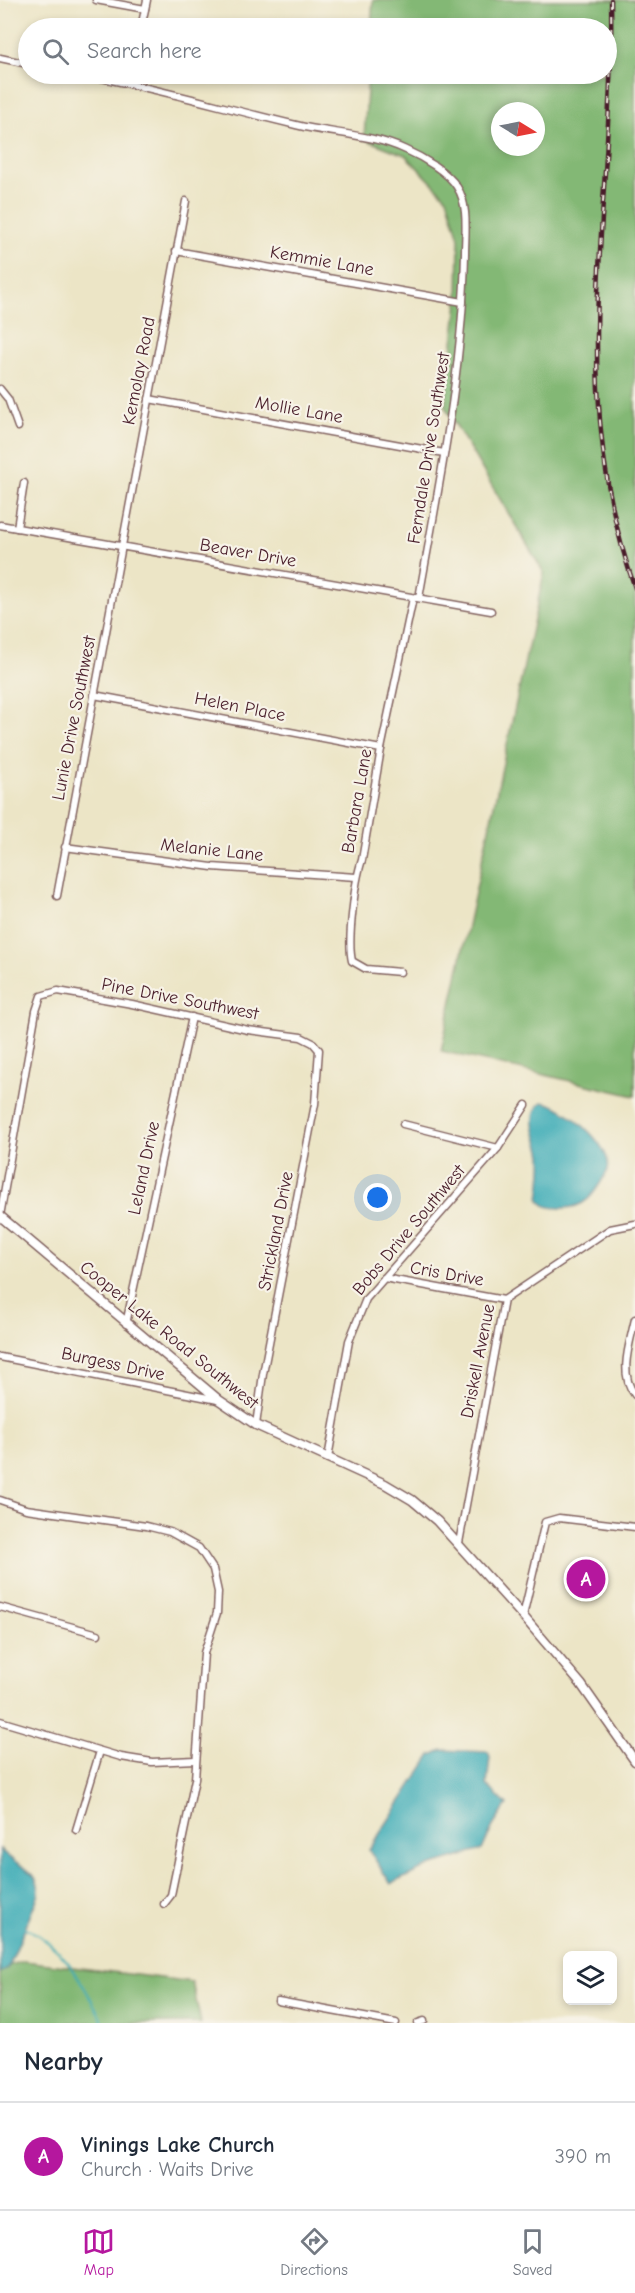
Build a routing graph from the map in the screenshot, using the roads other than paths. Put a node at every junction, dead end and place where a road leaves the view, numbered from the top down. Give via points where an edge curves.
1 (96, 0) edge
2 (147, 0) edge
3 (145, 9) junction
4 (143, 18) edge
5 (0, 58) edge
6 (18, 62) edge
7 (133, 84) edge
8 (186, 201) dead end
9 (176, 251) junction
10 (463, 302) junction
11 (0, 389) edge
12 (149, 399) junction
13 (18, 427) dead end
14 (444, 453) junction
15 (24, 483) dead end
16 (0, 525) edge
17 (17, 528) junction
18 (121, 546) junction
19 (416, 598) junction
20 (491, 611) dead end
21 (94, 695) junction
22 (381, 749) junction
23 (65, 847) junction
24 (356, 877) junction
25 (57, 896) dead end
26 (400, 972) dead end
27 (192, 1017) junction
28 (313, 1042) joint
29 (526, 1105) dead end
30 (404, 1124) dead end
31 (498, 1148) junction
32 (0, 1216) edge
33 (635, 1224) edge
34 (384, 1278) junction
35 (504, 1300) junction
36 (635, 1319) edge
37 (126, 1324) junction
38 (0, 1357) edge
39 (635, 1395) edge
40 (219, 1401) junction
41 (256, 1425) junction
42 (328, 1458) junction
43 (0, 1500) edge
44 (635, 1527) edge
45 (459, 1543) junction
46 (0, 1606) edge
47 (523, 1616) junction
48 (98, 1634) dead end
49 (0, 1721) edge
50 (100, 1751) junction
51 (195, 1760) junction
52 (635, 1761) edge
53 (76, 1830) dead end
54 (164, 1904) dead end
55 (278, 2001) dead end
56 (384, 2022) edge
57 (396, 2023) edge

1 - 3 street
2 - 3 street
3 - 4 street
5 - 6 street
7 - 10 street, Ferndale Drive Southwest via 300,126 375,140 421,158 457,186 464,203
8 - 9 street, Kemolay Road
9 - 10 street, Kemmie Lane
9 - 12 street, Kemolay Road
10 - 14 street, Ferndale Drive Southwest via 455,396
11 - 13 street
12 - 14 street, Mollie Lane
12 - 18 street, Kemolay Road
14 - 19 street, Ferndale Drive Southwest
15 - 17 street
16 - 17 street, Beaver Drive
17 - 18 street, Beaver Drive
18 - 19 street, Beaver Drive
18 - 21 street, Lunie Drive Southwest
19 - 20 street, Beaver Drive
19 - 22 street, Barbara Lane
21 - 22 street, Helen Place
21 - 23 street, Lunie Drive Southwest
22 - 24 street, Barbara Lane
23 - 24 street, Melanie Lane via 212,867
23 - 25 street, Lunie Drive Southwest
24 - 26 street, Barbara Lane via 352,961 366,969
27 - 28 street, Pine Drive Southwest
27 - 32 street, Pine Drive Southwest via 58,991 41,996
27 - 37 street, Leland Drive
28 - 41 street, Strickland Drive via 319,1050 315,1104
29 - 31 street, Bobs Drive Southwest
30 - 31 street
31 - 34 street, Bobs Drive Southwest
32 - 37 street, Cooper Lake Road Southwest
33 - 35 street, Driskell Avenue via 610,1229
34 - 35 street, Cris Drive
34 - 42 street, Bobs Drive Southwest via 366,1299 349,1341
35 - 45 street, Driskell Avenue
36 - 39 street via 626,1372
37 - 40 street, Cooper Lake Road Southwest
38 - 40 street, Burgess Drive
40 - 41 street, Cooper Lake Road Southwest
41 - 42 street, Cooper Lake Road Southwest
42 - 45 street, Cooper Lake Road Southwest via 412,1500
43 - 51 street via 45,1512 146,1526 170,1532 199,1548 213,1569 218,1592 214,1625 204,1653
44 - 47 street via 559,1518 545,1522
45 - 47 street, Cooper Lake Road Southwest
46 - 48 street
47 - 52 street, Cooper Lake Road Southwest via 580,1684
49 - 50 street
50 - 51 street via 152,1762
50 - 53 street
51 - 54 street via 195,1779 171,1895
55 - 56 street
56 - 57 street

